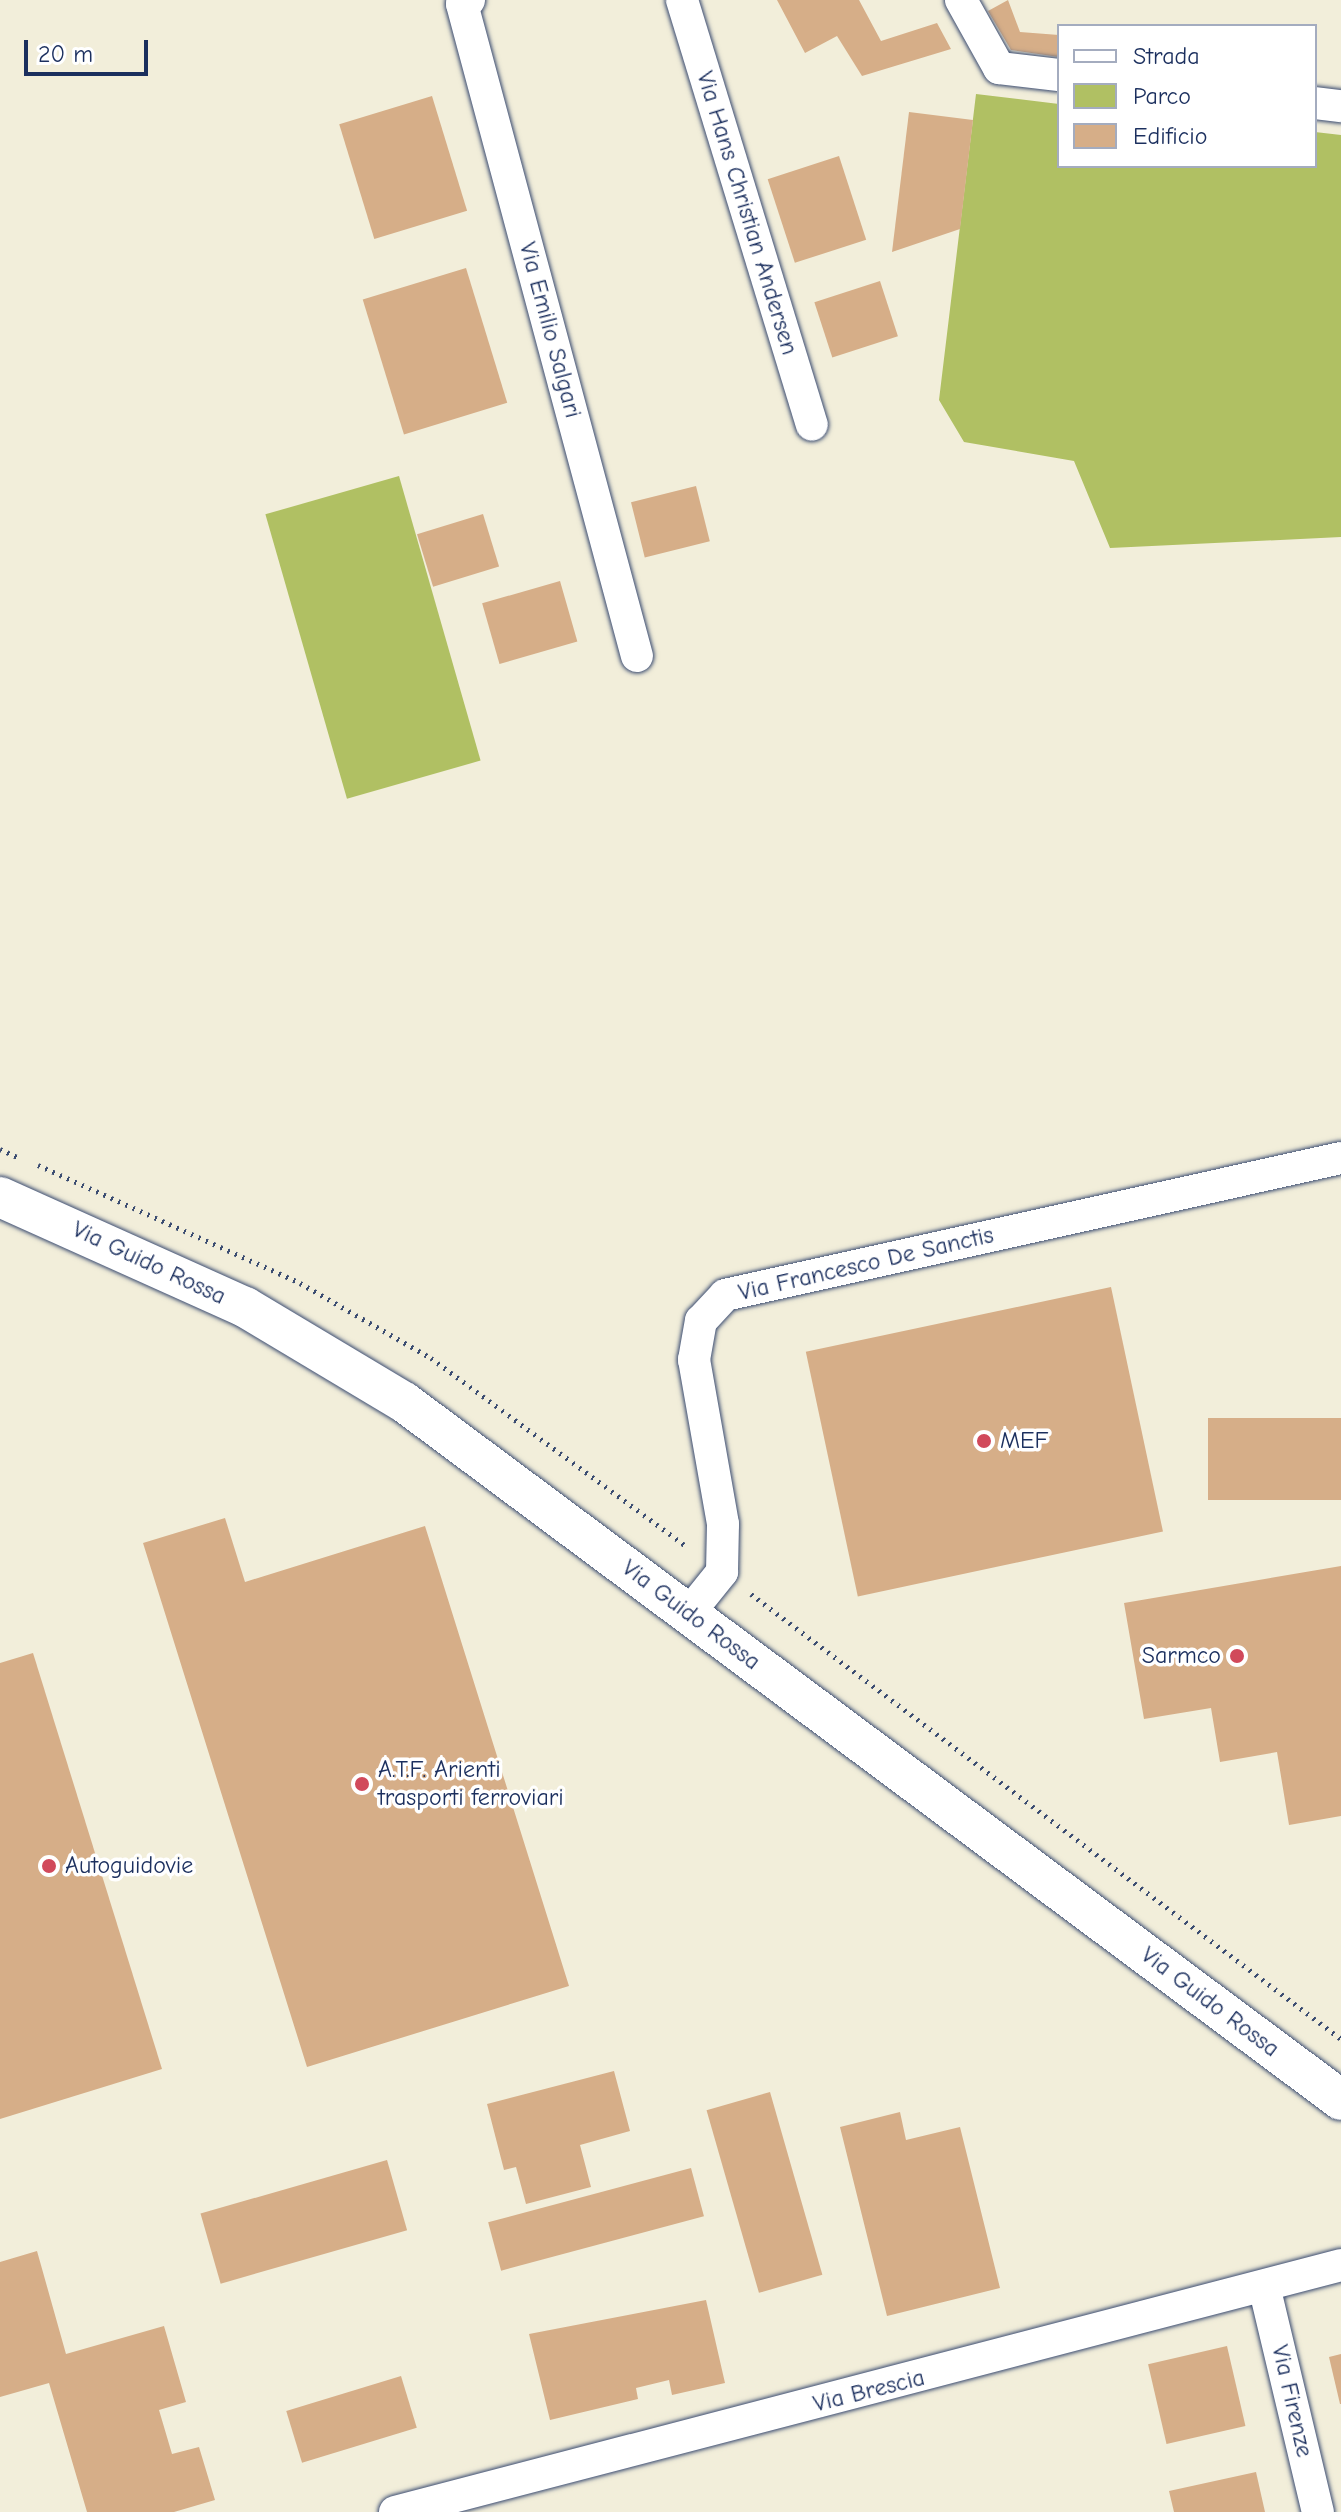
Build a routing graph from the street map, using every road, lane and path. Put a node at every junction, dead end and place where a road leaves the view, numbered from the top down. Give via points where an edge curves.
1 (682, 0) edge
2 (961, 0) edge
3 (465, 2) edge
4 (1057, 75) edge
5 (1317, 103) edge
6 (1341, 106) edge
7 (812, 425) dead end
8 (637, 656) dead end
9 (1341, 1158) edge
10 (0, 1197) edge
11 (689, 1613) junction
12 (1341, 2100) edge
13 (1341, 2265) edge
14 (1265, 2290) junction
15 (395, 2512) edge
16 (1318, 2512) edge

1 - 7 street, Via Hans Christian Andersen
2 - 4 street via 999,68
3 - 8 street, Via Emilio Salgari
5 - 6 street
9 - 11 street, Via Francesco De Sanctis via 725,1295 701,1321 694,1360 723,1524 722,1572
10 - 11 street, Via Guido Rossa via 245,1307 329,1354
11 - 12 street, Via Guido Rossa
13 - 14 street, Via Brescia
14 - 15 street, Via Brescia
14 - 16 street, Via Firenze

